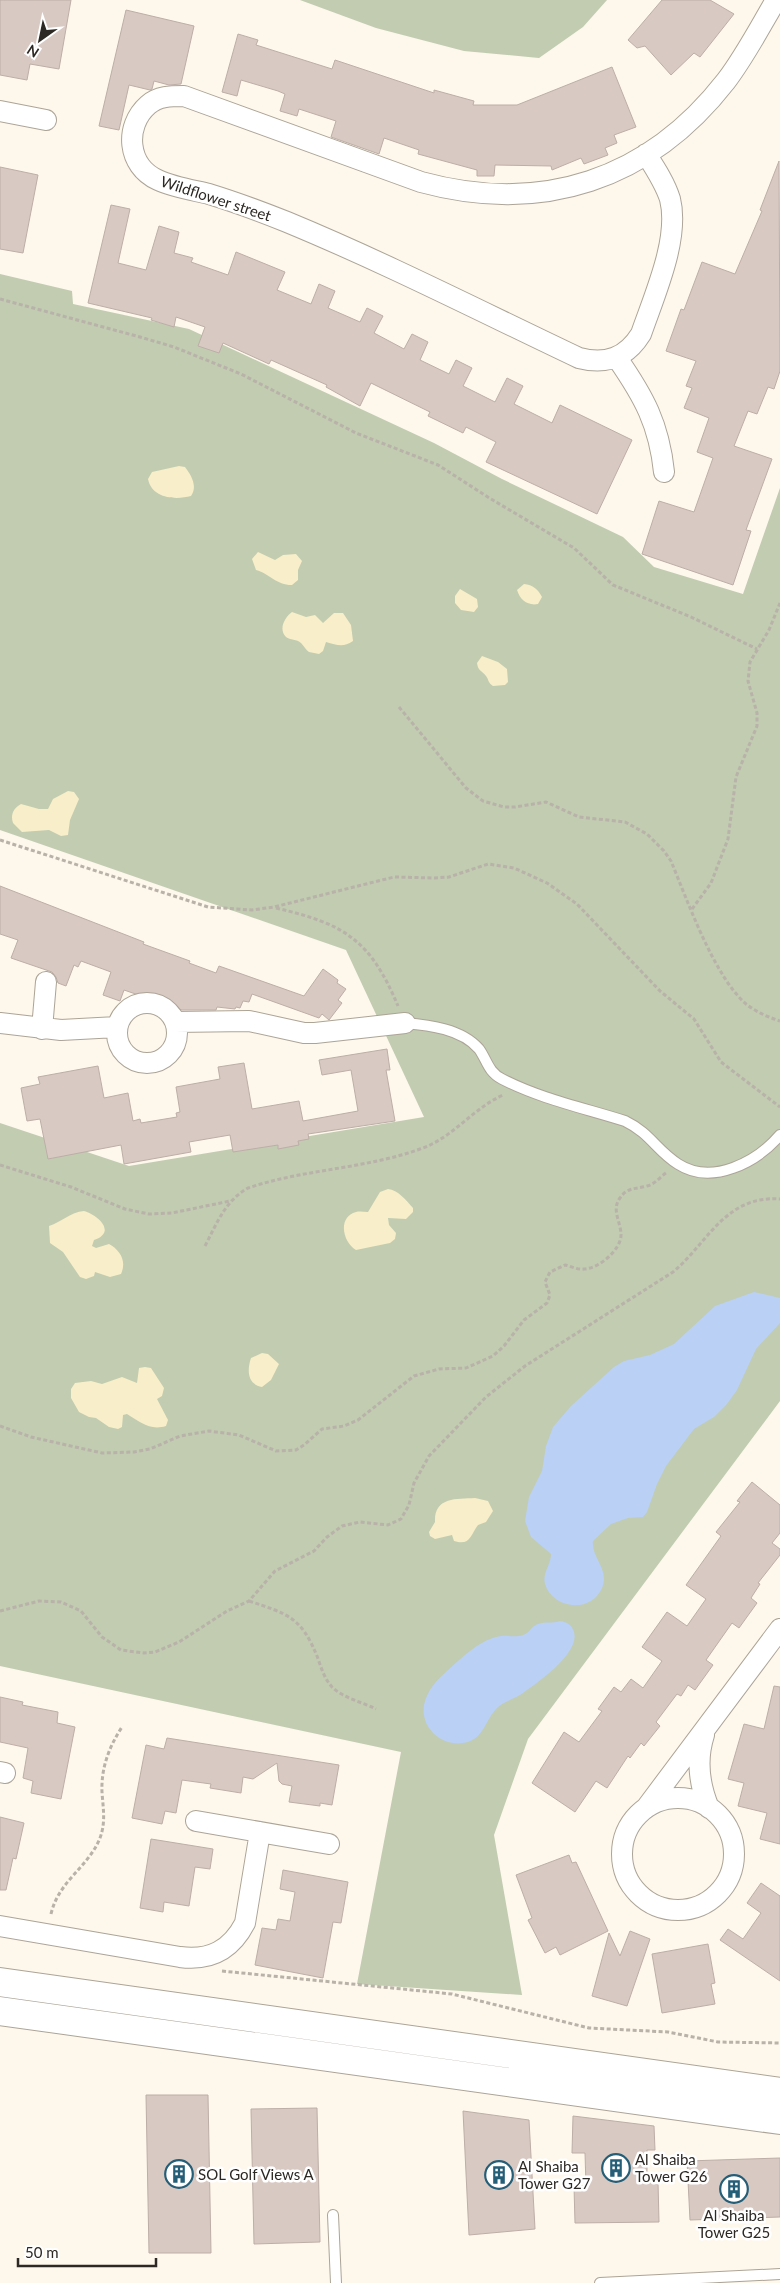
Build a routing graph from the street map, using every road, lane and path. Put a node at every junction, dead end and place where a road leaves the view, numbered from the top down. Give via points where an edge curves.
1 (776, 0) edge
2 (0, 111) edge
3 (46, 120) dead end
4 (646, 154) junction
5 (0, 299) edge
6 (617, 358) junction
7 (664, 472) dead end
8 (780, 603) edge
9 (757, 649) junction
10 (399, 707) dead end
11 (0, 840) edge
12 (274, 907) junction
13 (692, 909) junction
14 (46, 982) dead end
15 (780, 1021) edge
16 (175, 1022) junction
17 (0, 1023) edge
18 (405, 1023) junction
19 (117, 1027) junction
20 (42, 1029) junction
21 (524, 1089) junction
22 (780, 1107) edge
23 (780, 1135) edge
24 (678, 1164) junction
25 (0, 1165) edge
26 (780, 1199) edge
27 (231, 1200) junction
28 (205, 1246) dead end
29 (0, 1426) edge
30 (249, 1601) junction
31 (0, 1611) edge
32 (780, 1630) edge
33 (376, 1709) dead end
34 (122, 1728) dead end
35 (705, 1732) junction
36 (709, 1808) junction
37 (645, 1809) junction
38 (196, 1821) dead end
39 (260, 1832) junction
40 (329, 1844) dead end
41 (51, 1914) dead end
42 (0, 1926) edge
43 (213, 1970) dead end
44 (0, 1982) edge
45 (0, 2011) edge
46 (780, 2044) edge
47 (780, 2092) edge
48 (780, 2120) edge
49 (333, 2215) dead end
50 (780, 2274) edge
51 (336, 2283) edge
52 (600, 2283) edge

1 - 4 street, Wildflower street via 726,81 677,132
2 - 3 street
4 - 6 street via 669,197 672,234 642,334
4 - 6 street, Wildflower street via 620,169 584,183 537,194 508,196 450,190 421,182 184,96 166,96 149,104 137,118 132,135 133,153 142,169 157,180 245,206 315,234 579,358 592,361
5 - 9 path via 191,354 241,374 356,433 438,465 574,548 613,585
6 - 7 street via 639,390 654,421
8 - 9 path
9 - 13 path via 748,672 757,726 736,777 728,839 711,883
10 - 13 path via 466,788 483,801 515,807 546,802 579,817 625,822 647,834 671,861
11 - 12 path via 208,907 252,910
12 - 18 path via 324,920 354,938 378,963
12 - 22 path via 394,877 449,877 488,864 514,868 547,883 577,904 660,990 694,1019 721,1062
13 - 15 path via 710,951 733,990 746,1004
14 - 20 street
16 - 18 street via 249,1021 315,1033
16 - 19 street via 163,1007 144,1003 126,1011
16 - 19 street via 176,1042 171,1052 155,1063 144,1064 134,1061 120,1047
17 - 20 street
18 - 21 lane via 426,1025 464,1037 477,1048 496,1076
19 - 20 street
21 - 24 lane via 625,1120 644,1132
21 - 27 path via 492,1100 452,1133 421,1149 259,1185
23 - 24 lane via 764,1152 721,1171 699,1172
24 - 29 path via 654,1183 625,1192 617,1204 621,1236 614,1251 592,1268 577,1269 565,1265 550,1272 545,1282 550,1295 547,1303 524,1320 492,1356 466,1368 439,1369 414,1376 358,1420 322,1429 296,1450 276,1451 239,1435 209,1431 180,1436 150,1449 102,1453 31,1437
25 - 27 path via 148,1214 172,1213
26 - 30 path via 748,1203 726,1216 673,1272 525,1366 486,1397 429,1456 414,1483 409,1505 401,1519 388,1525 360,1522 342,1526 314,1551 275,1571
27 - 28 path
30 - 31 path via 227,1611 180,1642 144,1654 132,1653 111,1644 81,1611 61,1602 39,1601
30 - 33 path via 296,1621 309,1638 324,1674 334,1688
32 - 35 street
34 - 41 path via 104,1766 104,1817 99,1840 62,1887
35 - 36 street via 699,1770
35 - 37 street
36 - 37 street via 684,1799 657,1802
36 - 37 street via 728,1830 733,1845 734,1860 730,1874 713,1898 700,1906 678,1910 656,1906 644,1899 625,1875 622,1846 630,1825
38 - 39 street
39 - 40 street
39 - 42 street via 245,1923 230,1945 207,1957 193,1959
43 - 46 path via 452,1994 589,2028 668,2032 718,2042
44 - 47 street
45 - 48 street
49 - 51 lane
50 - 52 lane

